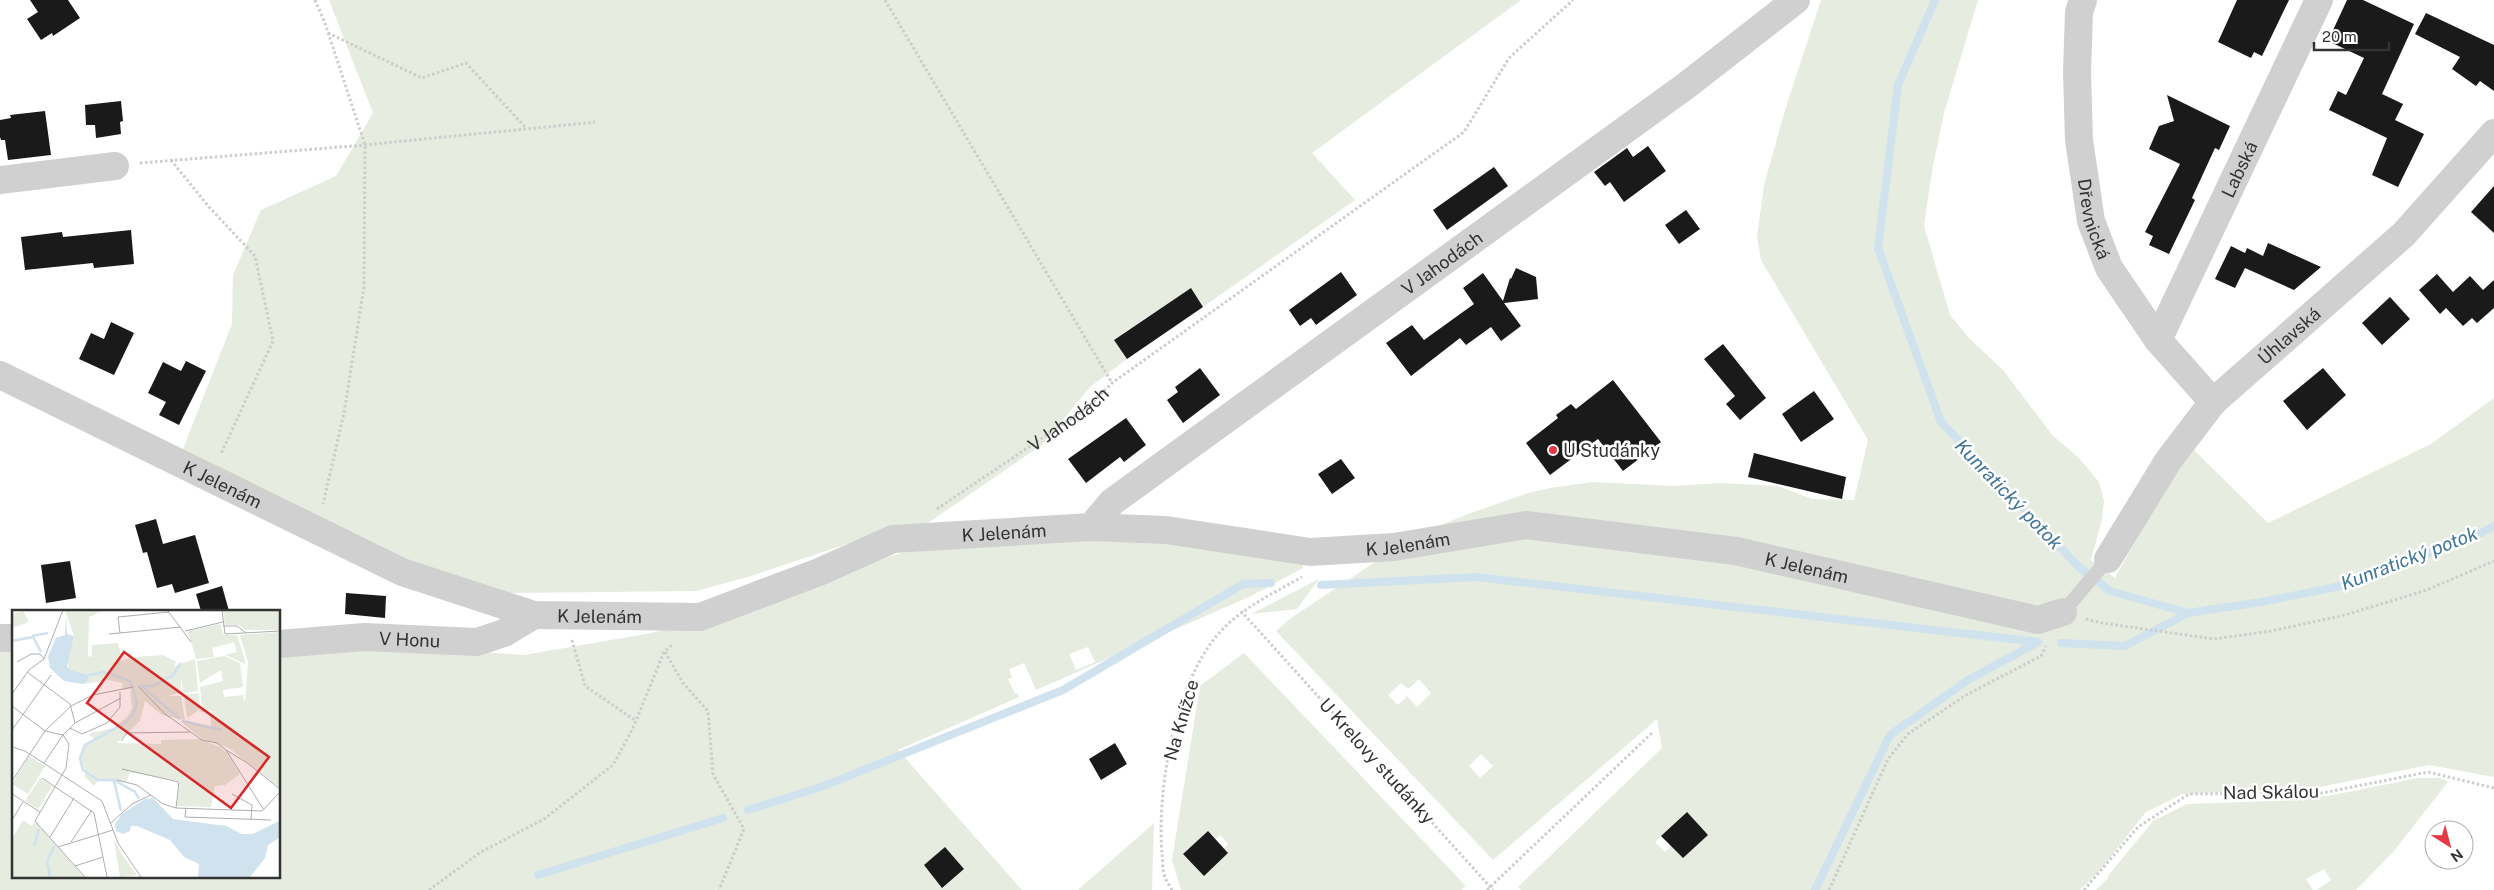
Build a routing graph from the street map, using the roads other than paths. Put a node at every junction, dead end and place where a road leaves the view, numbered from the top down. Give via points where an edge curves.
1 (1796, 0) edge
2 (2083, 0) edge
3 (2319, 0) edge
4 (2494, 133) edge
5 (115, 166) road end
6 (0, 180) edge
7 (2158, 340) junction
8 (0, 375) edge
9 (2213, 402) junction
10 (1091, 527) junction
11 (2108, 559) joint
12 (2063, 612) joint
13 (534, 615) junction
14 (280, 644) edge

1 - 10 street, V Jahodách via 1687,85 1112,502
2 - 7 street, Dřevnická via 2079,12 2077,72 2079,140 2091,221 2109,268
3 - 7 street, Labská
4 - 9 street, Úhlavská via 2404,234
5 - 6 street
7 - 9 street, Dřevnická
8 - 13 street, K Jelenám via 402,572
9 - 11 street, Úhlavská via 2168,461
10 - 12 street, K Jelenám via 1166,530 1310,552 1394,547 1526,525 1736,551 2038,620
10 - 13 street, K Jelenám via 893,539 819,572 700,617
11 - 12 lane
13 - 14 street, V Honu via 504,633 477,642 364,637

